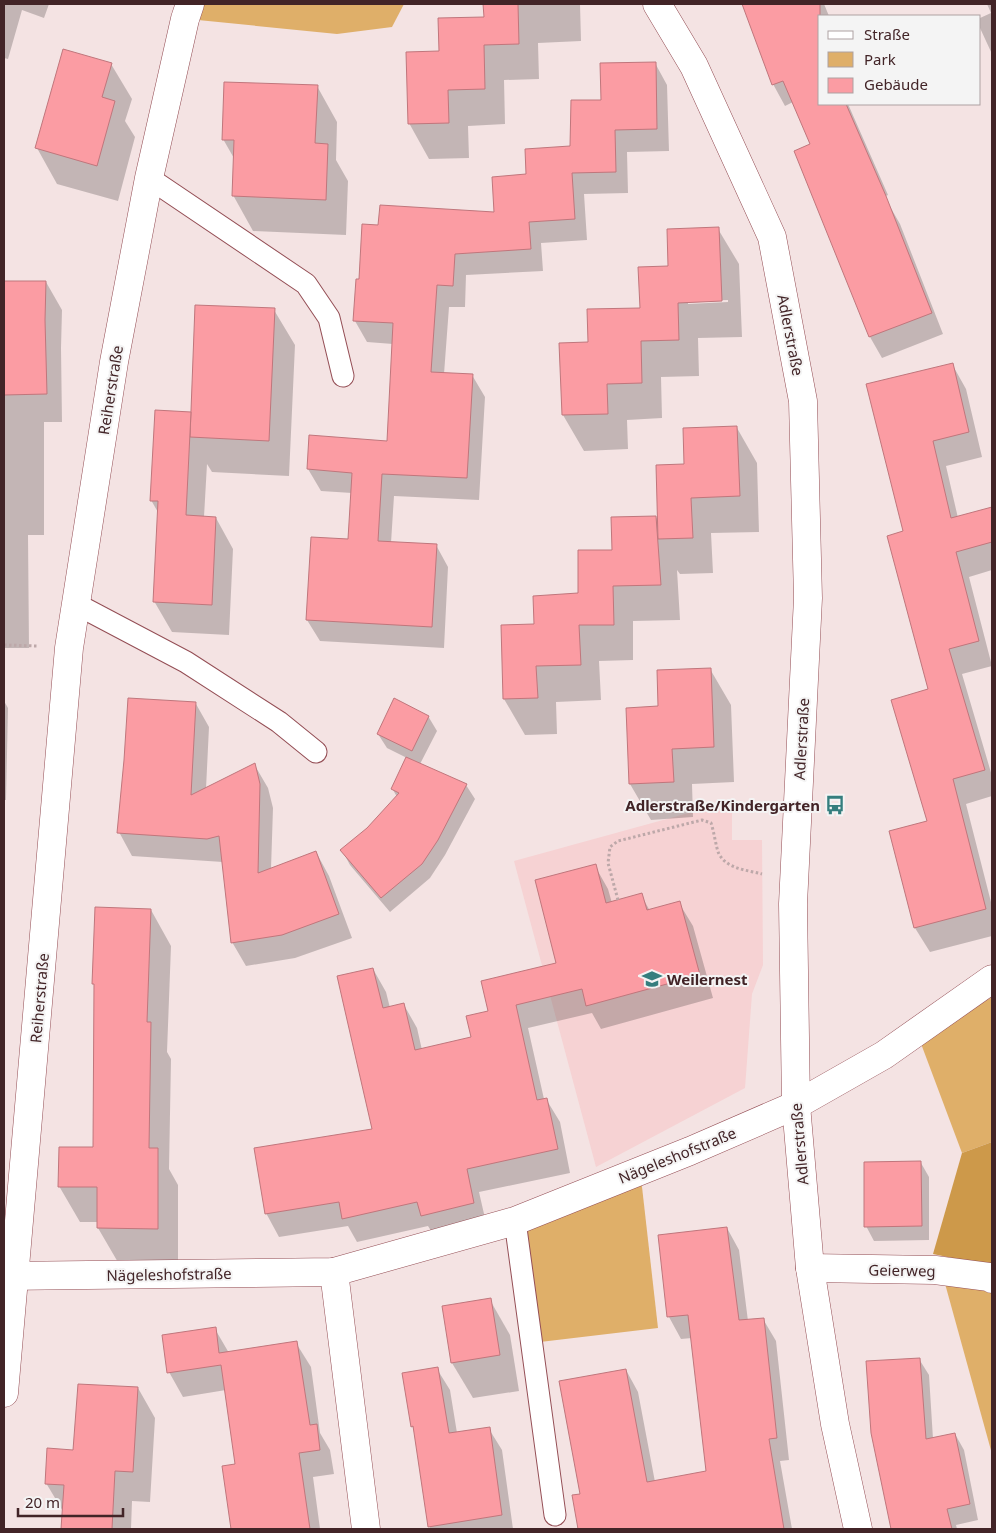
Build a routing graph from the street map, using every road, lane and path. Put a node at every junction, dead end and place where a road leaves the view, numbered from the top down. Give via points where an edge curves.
1 (190, 4) edge
2 (657, 4) edge
3 (149, 178) junction
4 (343, 376) dead end
5 (76, 604) junction
6 (316, 752) dead end
7 (795, 871) junction
8 (618, 900) dead end
9 (992, 980) edge
10 (796, 1106) junction
11 (515, 1220) junction
12 (810, 1268) junction
13 (334, 1272) junction
14 (9, 1276) edge
15 (992, 1279) edge
16 (4, 1393) edge
17 (555, 1515) dead end
18 (366, 1529) edge
19 (858, 1529) edge

1 - 3 street, Reiherstraße
2 - 7 street, Adlerstraße via 694,66 772,237 803,401 808,598
3 - 4 lane via 306,284 329,318
3 - 5 street, Reiherstraße via 114,362
5 - 6 lane via 186,662 279,722
5 - 14 street, Reiherstraße via 69,648
7 - 8 path via 762,874 727,865 718,853 711,822 702,820 618,841 610,847 608,863
7 - 10 street, Adlerstraße
9 - 10 street, Nägeleshofstraße via 884,1055
10 - 11 street, Nägeleshofstraße
10 - 12 street, Adlerstraße
11 - 13 street, Nägeleshofstraße
11 - 17 lane
12 - 15 street, Geierweg via 935,1270
12 - 19 street, Adlerstraße via 835,1424
13 - 14 street, Nägeleshofstraße
13 - 18 street
14 - 16 street, Reiherstraße

